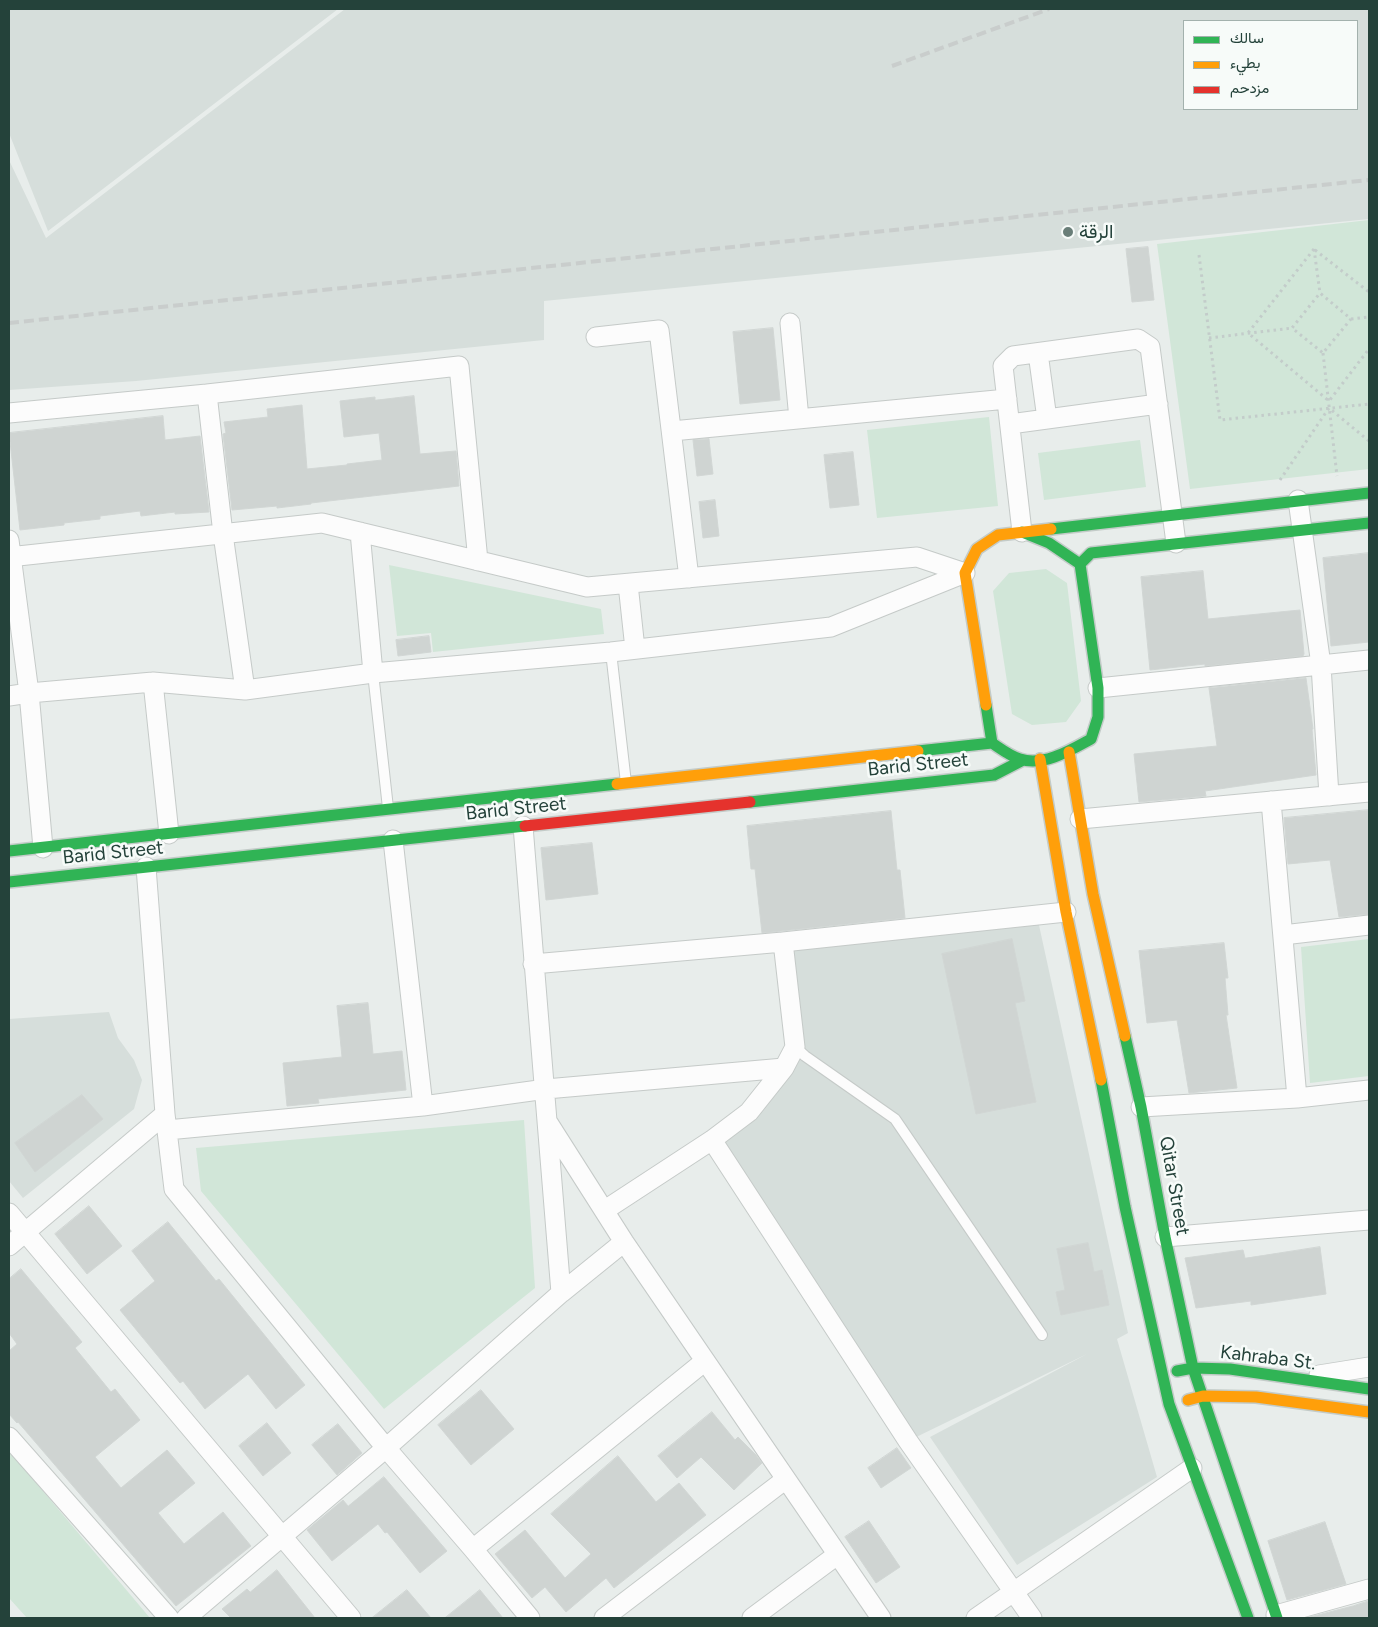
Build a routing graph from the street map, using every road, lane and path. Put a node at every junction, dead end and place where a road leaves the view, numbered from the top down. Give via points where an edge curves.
1 (1314, 249) junction
2 (1199, 255) dead end
3 (1369, 292) edge
4 (1320, 293) junction
5 (1369, 317) edge
6 (1351, 319) junction
7 (790, 323) dead end
8 (1292, 328) junction
9 (1248, 333) junction
10 (596, 337) dead end
11 (1209, 338) junction
12 (1369, 349) edge
13 (1038, 352) junction
14 (1323, 353) junction
15 (207, 394) junction
16 (1007, 399) junction
17 (1328, 400) junction
18 (1158, 404) junction
19 (1369, 404) edge
20 (1329, 408) junction
21 (9, 412) edge
22 (799, 419) junction
23 (1047, 419) junction
24 (1010, 424) junction
25 (672, 431) junction
26 (1369, 441) edge
27 (1337, 479) dead end
28 (1277, 485) dead end
29 (1369, 493) edge
30 (1298, 500) junction
31 (1173, 514) junction
32 (1369, 523) edge
33 (1302, 529) junction
34 (360, 532) junction
35 (1022, 532) junction
36 (223, 534) junction
37 (1176, 543) junction
38 (9, 551) edge
39 (478, 561) junction
40 (1080, 564) junction
41 (965, 573) junction
42 (689, 578) junction
43 (628, 584) junction
44 (635, 650) junction
45 (611, 652) junction
46 (1369, 660) edge
47 (1320, 665) junction
48 (373, 673) junction
49 (153, 682) junction
50 (1098, 688) junction
51 (245, 690) junction
52 (29, 693) junction
53 (9, 696) edge
54 (992, 743) junction
55 (1069, 752) junction
56 (1040, 759) junction
57 (1023, 760) junction
58 (626, 784) junction
59 (1369, 792) edge
60 (1329, 796) junction
61 (1270, 801) junction
62 (388, 809) junction
63 (1080, 820) junction
64 (523, 826) junction
65 (169, 834) junction
66 (393, 840) junction
67 (44, 848) junction
68 (9, 851) edge
69 (146, 867) junction
70 (9, 882) edge
71 (1066, 912) junction
72 (1369, 925) edge
73 (1283, 935) junction
74 (783, 942) junction
75 (533, 964) junction
76 (795, 1047) junction
77 (784, 1068) junction
78 (546, 1089) junction
79 (1369, 1090) edge
80 (1297, 1098) junction
81 (423, 1106) junction
82 (1141, 1107) junction
83 (547, 1121) junction
84 (166, 1122) junction
85 (712, 1140) junction
86 (605, 1210) junction
87 (9, 1213) edge
88 (1369, 1220) edge
89 (25, 1232) junction
90 (1165, 1236) junction
91 (624, 1242) junction
92 (9, 1246) edge
93 (561, 1293) junction
94 (1042, 1335) dead end
95 (705, 1361) junction
96 (1369, 1367) edge
97 (1193, 1368) junction
98 (1162, 1374) junction
99 (1300, 1378) junction
100 (1369, 1389) edge
101 (1203, 1396) junction
102 (1169, 1404) junction
103 (1369, 1412) edge
104 (9, 1437) edge
105 (386, 1448) junction
106 (1192, 1468) junction
107 (786, 1479) junction
108 (282, 1537) junction
109 (473, 1549) junction
110 (837, 1555) junction
111 (1369, 1589) edge
112 (1013, 1592) junction
113 (1277, 1617) edge
114 (169, 1618) edge
115 (186, 1618) edge
116 (351, 1618) edge
117 (530, 1618) edge
118 (604, 1618) edge
119 (752, 1618) edge
120 (881, 1618) edge
121 (976, 1618) edge
122 (1032, 1618) edge
123 (1248, 1618) edge

1 - 3 path
1 - 4 path
1 - 9 path
2 - 11 path
4 - 6 path
4 - 8 path
5 - 6 path
6 - 14 path
7 - 22 street
8 - 9 path
8 - 14 path
9 - 11 path
9 - 17 path
10 - 25 street via 659,330
11 - 20 path via 1220,420
12 - 17 path
13 - 16 street via 1013,356 1003,366
13 - 18 street via 1138,339 1150,347
13 - 23 street
14 - 17 path
15 - 21 street
15 - 36 street
15 - 39 street via 459,366
16 - 22 street
16 - 24 street
17 - 20 path
18 - 23 street
18 - 31 street
19 - 20 path
20 - 26 path
20 - 27 path
20 - 28 path
22 - 25 street
23 - 24 street
24 - 35 street
25 - 42 street
29 - 30 main road
30 - 31 main road
30 - 33 street
31 - 35 main road
31 - 37 street
32 - 33 main road
33 - 37 main road
33 - 47 street
34 - 36 street via 322,523
34 - 39 street
34 - 48 street
35 - 40 main road via 1049,543
35 - 41 main road via 998,535 977,549
36 - 38 street
36 - 51 street
37 - 40 main road via 1091,553
38 - 52 street
39 - 43 street via 588,587
40 - 50 main road
41 - 42 street via 917,557
41 - 44 street via 831,628
41 - 54 main road
42 - 43 street
43 - 44 street
44 - 45 street
45 - 48 street
45 - 58 lane
46 - 47 street
47 - 50 street
47 - 60 street
48 - 51 street
48 - 62 lane
49 - 51 street
49 - 52 street
49 - 65 street
50 - 55 main road via 1098,717 1090,739
52 - 53 street
52 - 67 street
54 - 57 main road
54 - 58 main road, Barid Street
55 - 56 main road
55 - 63 main road, Qitar Street
56 - 57 main road
56 - 71 main road
57 - 64 main road, Barid Street via 994,775
58 - 62 main road, Barid Street
59 - 60 street
60 - 61 street
61 - 63 street
61 - 73 street
62 - 65 main road, Barid Street
63 - 82 main road, Qitar Street via 1131,1083
64 - 66 main road, Barid Street
64 - 75 street
65 - 67 main road, Barid Street
66 - 69 main road, Barid Street
66 - 81 street
67 - 68 main road, Barid Street
69 - 70 main road, Barid Street
69 - 84 street
71 - 74 street
71 - 98 main road via 1107,1089
72 - 73 street
73 - 80 street
74 - 75 street
74 - 76 street
75 - 78 street
76 - 77 street
76 - 94 lane via 895,1119
77 - 78 street
77 - 85 street via 749,1112
78 - 81 street
78 - 83 street
79 - 80 street
80 - 82 street
81 - 84 street
82 - 90 main road, Qitar Street via 1154,1198
83 - 86 street
83 - 93 street
84 - 89 street
84 - 105 street via 174,1189
85 - 86 street
85 - 112 street via 908,1441
86 - 91 street
87 - 89 street
88 - 90 street
89 - 92 street
89 - 108 street
90 - 97 main road, Qitar Street
91 - 93 street
91 - 95 street
93 - 105 street
95 - 107 street
95 - 109 street
96 - 99 street
97 - 98 main road, Kahraba St.
97 - 99 main road, Kahraba St.
97 - 101 main road, Qitar Street
98 - 102 main road
99 - 100 main road, Kahraba St.
101 - 102 main road
101 - 103 main road via 1256,1397
101 - 113 main road, Qitar Street
102 - 106 main road
104 - 114 street
105 - 108 street
105 - 109 street
106 - 112 street
106 - 123 main road
107 - 110 street
107 - 118 street
108 - 115 street
108 - 116 street
109 - 117 street
110 - 119 street
110 - 120 street
111 - 113 street
112 - 121 street
112 - 122 street

